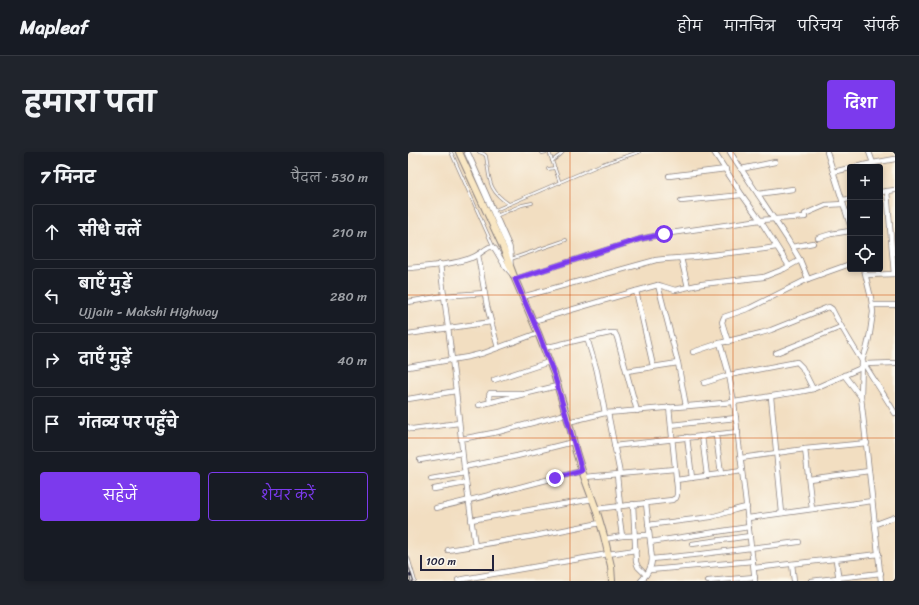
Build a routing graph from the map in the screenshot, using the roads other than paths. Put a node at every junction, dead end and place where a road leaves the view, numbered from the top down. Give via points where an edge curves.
1 (451, 152) edge
2 (459, 152) edge
3 (467, 152) edge
4 (479, 152) edge
5 (548, 152) edge
6 (563, 152) edge
7 (639, 152) edge
8 (714, 152) edge
9 (730, 152) edge
10 (826, 152) edge
11 (869, 152) edge
12 (542, 153) dead end
13 (895, 159) edge
14 (552, 160) junction
15 (775, 162) dead end
16 (873, 163) junction
17 (868, 164) edge
18 (555, 168) junction
19 (548, 169) dead end
20 (726, 169) junction
21 (741, 169) junction
22 (847, 169) edge
23 (833, 172) junction
24 (669, 176) dead end
25 (560, 183) junction
26 (793, 189) dead end
27 (895, 190) edge
28 (887, 191) junction
29 (883, 192) edge
30 (758, 194) junction
31 (742, 195) junction
32 (681, 200) dead end
33 (848, 200) edge
34 (843, 202) junction
35 (532, 203) dead end
36 (509, 204) junction
37 (494, 214) junction
38 (847, 215) edge
39 (774, 219) junction
40 (760, 220) junction
41 (893, 220) edge
42 (847, 231) edge
43 (818, 238) dead end
44 (566, 240) dead end
45 (813, 243) dead end
46 (776, 246) junction
47 (493, 247) junction
48 (792, 247) junction
49 (478, 255) junction
50 (681, 258) junction
51 (800, 260) junction
52 (510, 263) junction
53 (440, 264) junction
54 (847, 265) edge
55 (789, 266) junction
56 (408, 268) edge
57 (865, 272) edge
58 (894, 274) edge
59 (866, 275) junction
60 (514, 277) junction
61 (808, 279) junction
62 (658, 286) junction
63 (688, 287) junction
64 (636, 291) junction
65 (484, 292) junction
66 (444, 296) junction
67 (522, 297) junction
68 (408, 302) edge
69 (873, 305) junction
70 (895, 306) edge
71 (533, 321) junction
72 (491, 322) junction
73 (841, 327) junction
74 (448, 328) junction
75 (538, 332) junction
76 (408, 334) edge
77 (587, 338) junction
78 (728, 342) junction
79 (720, 344) junction
80 (498, 348) junction
81 (544, 348) junction
82 (693, 352) dead end
83 (776, 353) dead end
84 (452, 359) junction
85 (549, 362) junction
86 (863, 362) junction
87 (895, 362) edge
88 (678, 363) junction
89 (653, 366) junction
90 (408, 368) edge
91 (861, 368) junction
92 (627, 371) junction
93 (729, 375) junction
94 (844, 376) junction
95 (494, 380) dead end
96 (704, 383) dead end
97 (557, 386) junction
98 (813, 389) junction
99 (456, 391) junction
100 (526, 393) junction
101 (771, 397) junction
102 (861, 397) junction
103 (408, 398) edge
104 (490, 402) junction
105 (734, 402) junction
106 (478, 405) dead end
107 (686, 406) junction
108 (669, 407) junction
109 (637, 410) junction
110 (894, 411) edge
111 (606, 413) junction
112 (566, 414) junction
113 (736, 418) junction
114 (568, 422) junction
115 (459, 423) junction
116 (671, 425) junction
117 (408, 427) edge
118 (738, 432) junction
119 (716, 434) junction
120 (702, 436) junction
121 (687, 438) junction
122 (461, 439) junction
123 (672, 439) junction
124 (573, 442) junction
125 (867, 443) junction
126 (614, 446) junction
127 (805, 449) junction
128 (462, 453) junction
129 (776, 453) junction
130 (741, 458) junction
131 (420, 460) dead end
132 (675, 469) junction
133 (464, 470) junction
134 (869, 471) junction
135 (742, 472) junction
136 (583, 474) junction
137 (618, 474) junction
138 (721, 474) junction
139 (708, 476) junction
140 (692, 478) junction
141 (430, 479) dead end
142 (809, 479) junction
143 (676, 480) junction
144 (466, 482) junction
145 (434, 489) dead end
146 (593, 499) junction
147 (469, 501) junction
148 (872, 501) junction
149 (646, 503) junction
150 (633, 504) junction
151 (619, 506) junction
152 (747, 507) junction
153 (436, 508) dead end
154 (596, 509) junction
155 (812, 509) junction
156 (782, 513) junction
157 (895, 517) edge
158 (748, 518) junction
159 (471, 520) junction
160 (600, 523) junction
161 (876, 524) junction
162 (648, 525) junction
163 (749, 527) junction
164 (649, 535) junction
165 (622, 536) junction
166 (635, 536) junction
167 (750, 536) junction
168 (605, 539) junction
169 (650, 542) junction
170 (799, 542) dead end
171 (692, 544) dead end
172 (475, 546) junction
173 (752, 548) junction
174 (448, 550) dead end
175 (636, 550) junction
176 (608, 554) junction
177 (879, 554) junction
178 (408, 557) edge
179 (652, 559) junction
180 (836, 560) junction
181 (753, 561) junction
182 (792, 564) junction
183 (754, 568) junction
184 (650, 570) junction
185 (881, 573) junction
186 (646, 575) junction
187 (857, 578) edge
188 (755, 579) edge
189 (458, 580) edge
190 (839, 580) edge
191 (415, 581) edge
192 (612, 581) edge
193 (641, 581) edge
194 (708, 581) edge
195 (794, 581) edge
196 (811, 581) edge
197 (881, 581) edge

1 - 47 lane
2 - 52 main road
3 - 37 street
4 - 36 lane via 486,156 494,191
5 - 12 lane
5 - 14 lane
6 - 14 lane
7 - 25 lane via 602,164
8 - 20 street
9 - 21 street
10 - 23 street
11 - 16 street
13 - 16 street
14 - 18 lane
15 - 21 street
16 - 17 street
18 - 19 lane
18 - 25 lane
20 - 24 street
20 - 31 street
21 - 30 street
22 - 23 street
23 - 34 street
25 - 36 lane
26 - 30 street
27 - 28 street
28 - 29 street
28 - 41 street
30 - 39 street
31 - 32 street
31 - 40 street
33 - 34 street
34 - 38 street
34 - 39 street via 826,205 805,215
35 - 37 lane
36 - 37 lane
37 - 52 street via 509,247
39 - 40 street
39 - 48 street
40 - 46 street
40 - 60 street via 640,239
41 - 58 street
42 - 43 street
44 - 52 lane
45 - 48 street
46 - 50 street
46 - 55 street
47 - 49 street via 488,247
47 - 60 street
48 - 51 street
49 - 53 street
49 - 65 street
50 - 63 street
50 - 67 street via 656,260
51 - 55 street
51 - 61 street
52 - 60 main road
53 - 56 street
53 - 66 street
54 - 61 street
55 - 63 street via 764,277
57 - 59 street
58 - 59 street
59 - 69 street
60 - 67 main road
61 - 78 street via 750,308 724,317 722,322
62 - 63 street via 675,290
62 - 64 street
62 - 88 street
64 - 71 street
64 - 89 street
65 - 66 street
65 - 72 street
66 - 68 street
66 - 74 street
67 - 71 main road
69 - 70 street
69 - 86 street
71 - 75 main road
72 - 74 street
72 - 80 street
73 - 78 street via 832,309 828,307 761,334
73 - 83 street
73 - 86 street
74 - 76 street
74 - 84 street
75 - 80 street
75 - 81 main road
77 - 81 street
77 - 92 street via 615,333
77 - 111 street
78 - 79 street
79 - 82 street
79 - 93 street
80 - 84 street
81 - 85 main road
84 - 90 street
84 - 99 street
85 - 95 street
85 - 97 main road
86 - 87 street
86 - 91 street
86 - 110 street
88 - 89 street
88 - 107 street
89 - 92 street
91 - 94 street
91 - 102 street
92 - 109 street
93 - 96 street
93 - 98 street via 797,362 802,366
93 - 105 street
94 - 98 street
94 - 102 street
97 - 100 street
97 - 112 main road
98 - 101 street
99 - 103 street
99 - 115 street
100 - 104 street
100 - 104 street via 490,393
101 - 105 street
101 - 129 street
102 - 125 street
104 - 106 street
105 - 107 street
105 - 113 street
107 - 108 street
108 - 109 street
108 - 116 street
109 - 111 street
111 - 114 street
111 - 126 street
112 - 114 main road
112 - 122 street
113 - 116 street
113 - 118 street
114 - 124 main road
115 - 117 street via 412,429
115 - 122 street
116 - 123 street
118 - 119 street
118 - 130 street
119 - 120 street
119 - 138 street
120 - 121 street
120 - 139 street
121 - 123 street
121 - 140 street
122 - 128 street
123 - 126 street
123 - 132 street
124 - 133 street
124 - 136 main road
125 - 127 street
125 - 134 street
126 - 137 street
127 - 129 street
127 - 142 street
128 - 131 street
128 - 133 street
129 - 130 street
129 - 156 street
130 - 135 street
132 - 137 street
132 - 143 street
133 - 141 street
133 - 144 street
134 - 142 street
134 - 148 street
135 - 138 street
135 - 152 street
136 - 137 street
136 - 146 main road
136 - 147 street via 521,486
137 - 151 street
138 - 139 street
139 - 140 street
140 - 143 street
142 - 155 street
143 - 149 street via 676,498
144 - 145 street
144 - 147 street
146 - 154 main road
146 - 159 street
147 - 153 street
147 - 159 street
148 - 155 street
148 - 161 street
149 - 150 street
149 - 162 street
150 - 151 street
150 - 166 street
151 - 154 street
151 - 165 street
152 - 158 street
152 - 162 street via 711,517
154 - 160 main road
155 - 156 street
156 - 158 street
157 - 161 street
158 - 163 street
159 - 172 street
160 - 168 main road
160 - 172 street
161 - 177 street
162 - 164 street
163 - 167 street
163 - 169 street
164 - 166 street
164 - 169 street
165 - 166 street
165 - 168 street
166 - 175 street
167 - 171 street
167 - 173 street
168 - 176 main road
169 - 179 street
170 - 173 street
172 - 174 street
173 - 179 street
173 - 181 street
175 - 176 street
175 - 186 street via 636,562
176 - 189 street
176 - 192 main road
177 - 180 street
177 - 185 street
178 - 191 lane
179 - 184 street
180 - 182 street
180 - 190 street
181 - 183 street
181 - 184 street
182 - 183 street
182 - 195 street
183 - 188 street
184 - 186 street
185 - 187 street
185 - 197 street
186 - 193 street
187 - 190 street
188 - 194 street
190 - 196 street

